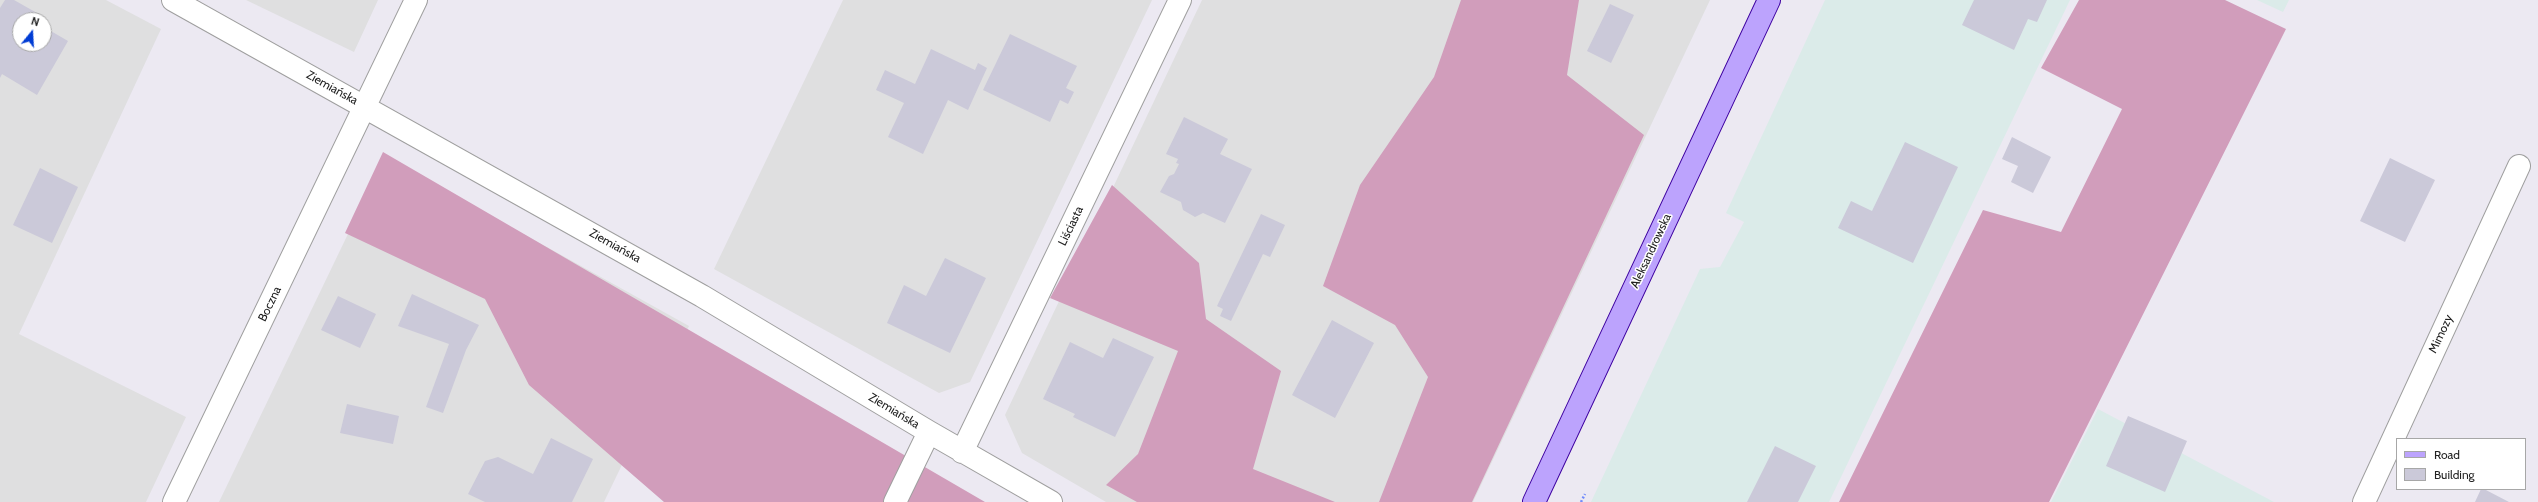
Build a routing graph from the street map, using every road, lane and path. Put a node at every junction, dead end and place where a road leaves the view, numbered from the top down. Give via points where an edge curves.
1 (173, 0) edge
2 (416, 0) edge
3 (1180, 0) edge
4 (1769, 0) edge
5 (365, 106) junction
6 (2519, 166) dead end
7 (929, 432) junction
8 (962, 452) junction
9 (1585, 494) dead end
10 (174, 502) edge
11 (894, 502) edge
12 (1051, 502) edge
13 (1534, 502) edge
14 (1581, 502) edge
15 (2364, 502) edge

1 - 5 street, Ziemiańska
2 - 5 street, Boczna
3 - 8 street, Liściasta
4 - 13 main road, Aleksandrowska
5 - 7 street, Ziemiańska via 702,296
5 - 10 street, Boczna
6 - 15 street, Mimozy
7 - 8 street, Ziemiańska
7 - 11 street
8 - 12 street, Ziemiańska
9 - 14 path

